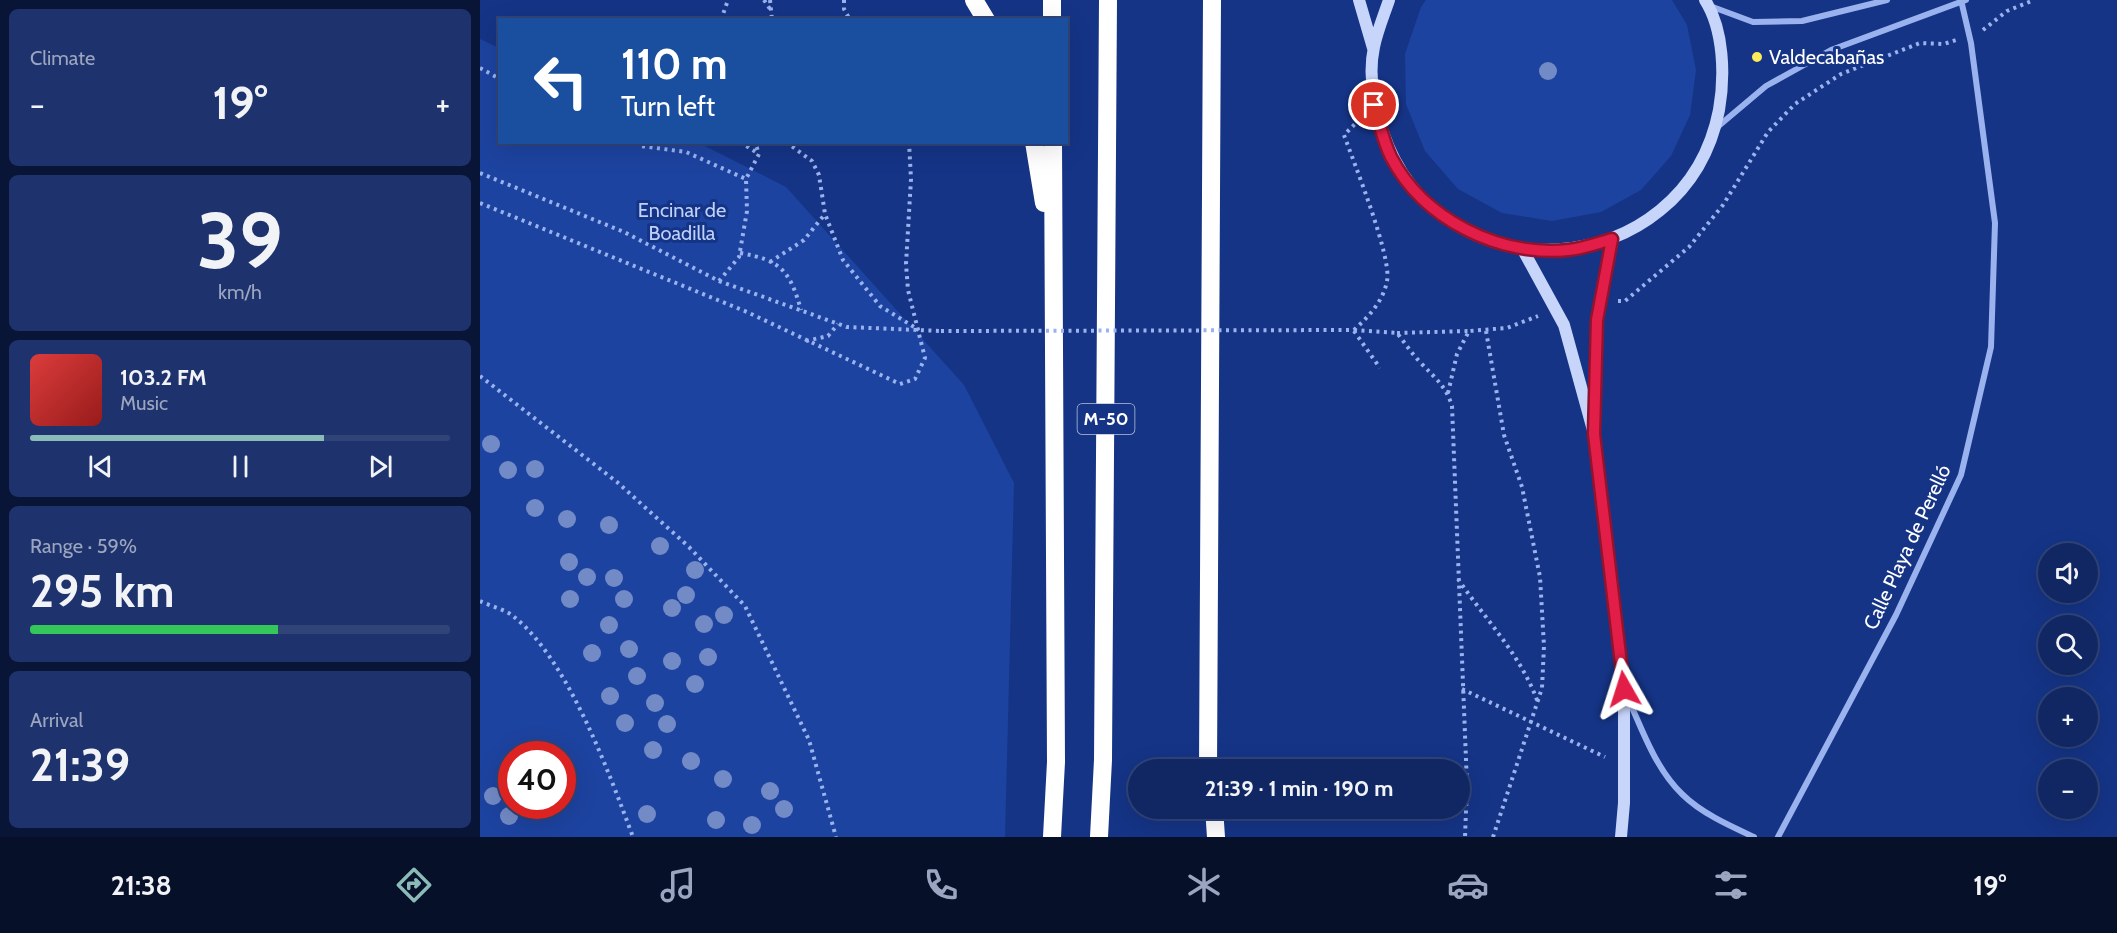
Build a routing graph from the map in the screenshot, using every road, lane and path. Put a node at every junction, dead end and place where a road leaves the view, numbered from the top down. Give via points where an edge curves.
1 (728, 0) edge
2 (764, 0) edge
3 (770, 0) edge
4 (844, 0) edge
5 (974, 0) edge
6 (1052, 0) edge
7 (1108, 0) edge
8 (1212, 0) edge
9 (1359, 0) edge
10 (1389, 0) edge
11 (1887, 0) edge
12 (2034, 0) edge
13 (1963, 1) edge
14 (1706, 3) edge
15 (771, 10) junction
16 (722, 18) edge
17 (771, 18) edge
18 (849, 18) edge
19 (985, 18) edge
20 (1052, 18) edge
21 (1969, 36) junction
22 (1373, 48) junction
23 (480, 68) edge
24 (498, 78) edge
25 (1374, 105) junction
26 (1715, 130) junction
27 (638, 144) edge
28 (743, 144) edge
29 (756, 144) edge
30 (789, 144) edge
31 (909, 144) edge
32 (1034, 144) edge
33 (1053, 144) edge
34 (759, 154) junction
35 (480, 173) edge
36 (746, 179) junction
37 (480, 203) edge
38 (825, 214) junction
39 (1612, 239) junction
40 (1523, 250) junction
41 (740, 253) junction
42 (770, 261) junction
43 (719, 281) junction
44 (1055, 281) junction
45 (1600, 301) junction
46 (1554, 308) junction
47 (801, 310) junction
48 (838, 324) junction
49 (920, 330) junction
50 (1354, 330) junction
51 (1469, 331) junction
52 (1485, 332) junction
53 (1397, 333) junction
54 (806, 341) junction
55 (1380, 368) dead end
56 (480, 376) edge
57 (1448, 393) junction
58 (1594, 434) junction
59 (1458, 578) junction
60 (480, 601) edge
61 (1462, 689) junction
62 (1624, 689) junction
63 (1537, 701) junction
64 (1530, 721) junction
65 (1209, 759) edge
66 (1624, 766) junction
67 (1205, 819) edge
68 (1215, 819) edge
69 (633, 837) edge
70 (836, 837) edge
71 (1052, 837) edge
72 (1099, 837) edge
73 (1204, 837) edge
74 (1216, 837) edge
75 (1465, 837) edge
76 (1493, 837) edge
77 (1621, 837) edge
78 (1754, 837) edge
79 (1778, 837) edge

1 - 16 path
2 - 15 path
3 - 15 path
4 - 18 path
5 - 19 highway
6 - 20 highway
7 - 72 highway, M-50 via 1103,748
8 - 65 highway
9 - 22 street
10 - 22 street
11 - 14 street via 1802,21 1753,22
12 - 21 path via 2007,11 1990,26
13 - 21 street, Calle Playa de Perelló
13 - 26 street via 1832,50 1766,86
14 - 26 street via 1720,46 1723,88
15 - 17 path
21 - 45 path via 1944,44 1920,44 1841,74 1795,104 1768,132 1723,205 1689,247 1626,301
21 - 79 street, Calle Playa de Perelló via 1995,223 1991,347 1961,475 1896,615
22 - 25 street
23 - 24 path
25 - 40 street via 1391,157 1425,202 1470,234
25 - 50 path via 1344,135 1381,242 1387,280 1374,311
26 - 39 street via 1692,176 1657,214
27 - 36 path via 686,152
28 - 34 path
29 - 34 path
30 - 38 path via 812,161 819,175
31 - 49 path via 908,291
32 - 44 highway
33 - 44 highway
34 - 36 path
35 - 43 path via 624,232
36 - 41 path via 747,211
37 - 54 path via 747,312
38 - 42 path via 804,240
38 - 49 path via 843,260 880,306
39 - 40 street via 1569,250
39 - 45 street
40 - 46 street
41 - 42 path
41 - 43 path
42 - 47 path via 793,281
43 - 47 path
44 - 71 highway via 1056,762
45 - 58 street
46 - 52 path
46 - 58 street via 1564,325
47 - 48 path
48 - 49 path
48 - 54 path via 828,336
49 - 50 path, bridge
49 - 54 path via 925,358 915,379 900,384
50 - 53 path
50 - 55 path
51 - 52 path
51 - 53 path
51 - 57 path via 1457,354
52 - 63 path via 1504,435 1522,487 1540,577 1544,646 1542,688
53 - 57 path
56 - 70 path via 617,482 689,547 745,606 809,740
57 - 59 path via 1456,473
58 - 62 street
59 - 61 path
59 - 63 path via 1518,658
60 - 69 path via 512,615 535,638 567,686 606,764
61 - 64 path
61 - 75 path via 1467,785
62 - 66 street
62 - 78 street via 1653,754 1682,794 1726,825
63 - 64 path
64 - 66 path
64 - 76 path
66 - 77 street
67 - 73 highway
68 - 74 highway

